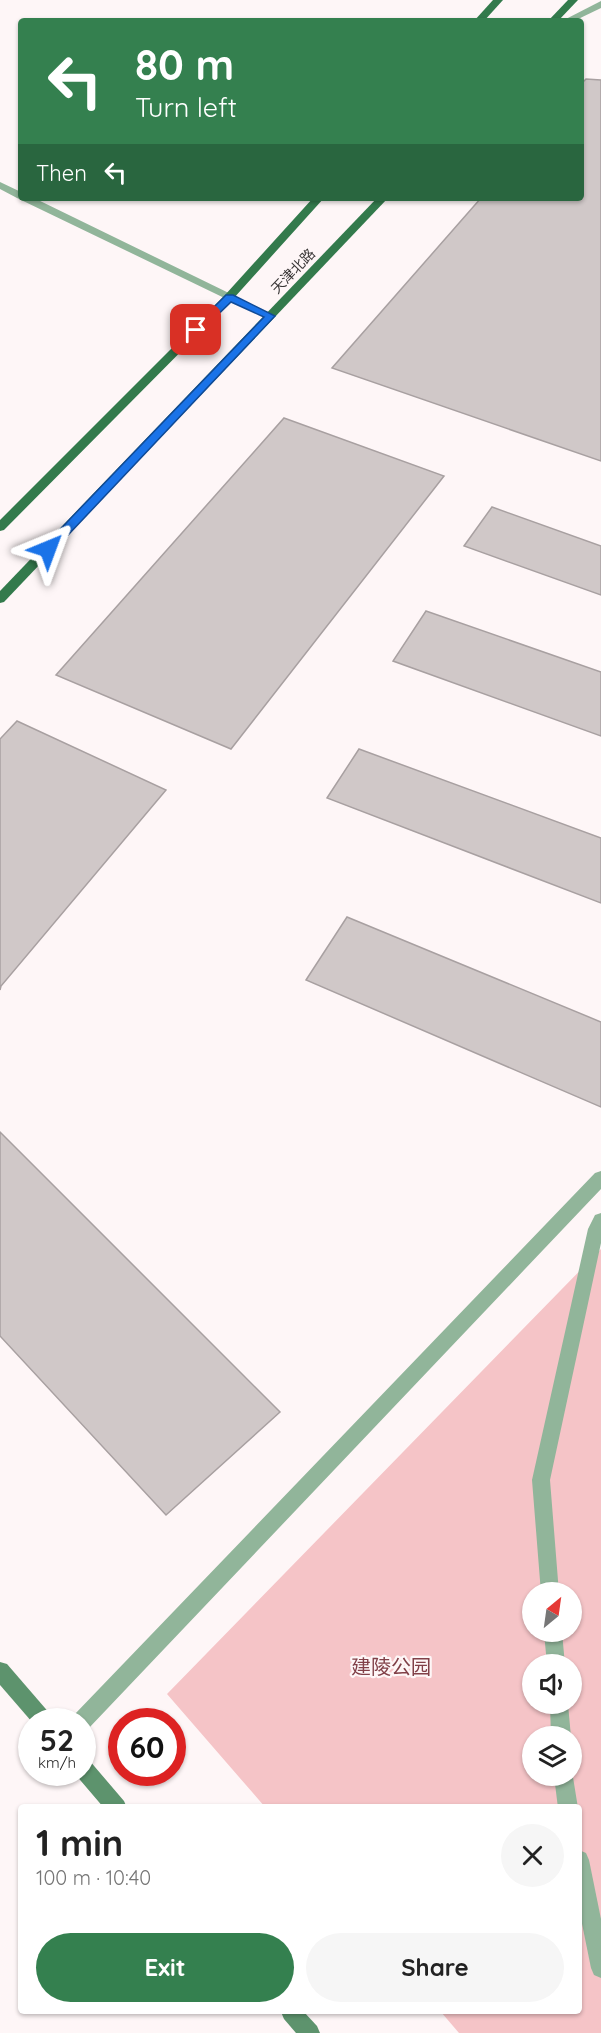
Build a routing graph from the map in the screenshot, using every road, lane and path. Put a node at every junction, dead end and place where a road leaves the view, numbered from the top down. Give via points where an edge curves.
1 (498, 0) edge
2 (573, 0) edge
3 (601, 4) edge
4 (482, 18) edge
5 (556, 18) edge
6 (573, 18) edge
7 (0, 185) edge
8 (18, 194) edge
9 (32, 201) edge
10 (316, 201) edge
11 (381, 201) edge
12 (229, 297) junction
13 (270, 316) junction
14 (0, 526) edge
15 (0, 599) edge
16 (601, 1178) edge
17 (601, 1220) edge
18 (549, 1582) edge
19 (0, 1671) edge
20 (32, 1708) edge
21 (94, 1708) edge
22 (96, 1783) edge
23 (565, 1786) edge
24 (114, 1804) edge
25 (568, 1804) edge
26 (582, 1875) edge
27 (601, 1968) edge
28 (293, 2014) edge
29 (310, 2033) edge

1 - 4 main road
2 - 5 main road
3 - 6 street
7 - 8 street
9 - 12 street
10 - 12 main road, 天津北路
11 - 13 main road, 天津北路
12 - 13 street
12 - 14 main road, 天津北路
13 - 15 main road, 天津北路
16 - 21 street
17 - 18 street via 541,1480
19 - 20 main road
22 - 24 main road
23 - 25 street
26 - 27 street
28 - 29 main road

